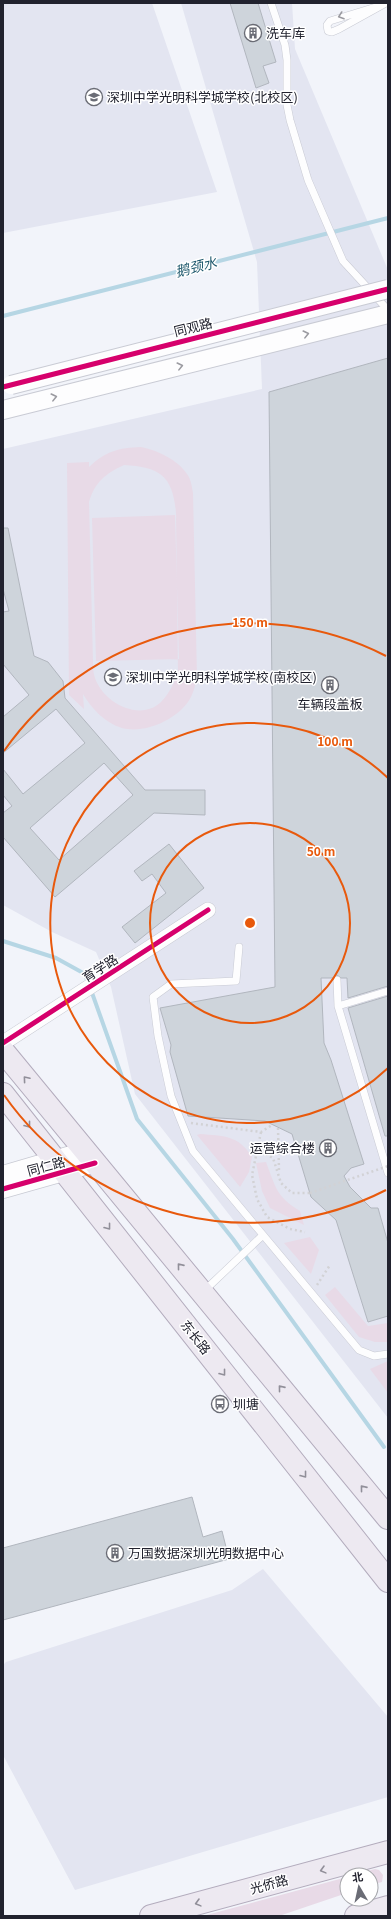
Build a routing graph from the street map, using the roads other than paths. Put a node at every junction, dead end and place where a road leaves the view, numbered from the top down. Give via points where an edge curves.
1 (271, 3) edge
2 (382, 5) edge
3 (388, 289) edge
4 (388, 310) edge
5 (388, 314) edge
6 (7, 386) edge
7 (10, 408) edge
8 (208, 910) dead end
9 (239, 947) dead end
10 (337, 980) dead end
11 (388, 991) edge
12 (338, 1006) junction
13 (3, 1043) edge
14 (3, 1051) edge
15 (3, 1094) edge
16 (90, 1157) junction
17 (60, 1166) junction
18 (388, 1173) edge
19 (3, 1175) edge
20 (3, 1189) edge
21 (263, 1235) junction
22 (202, 1293) junction
23 (388, 1354) edge
24 (388, 1518) edge
25 (388, 1581) edge
26 (388, 1852) edge
27 (388, 1907) edge
28 (151, 1916) edge
29 (356, 1916) edge

1 - 4 lane via 285,45 290,120 308,180 344,261
2 -> 2 lane via 330,21 327,25 328,30 332,32 339,29
3 - 6 street, 同观路, bridge
7 -> 5 street
8 - 13 street, 育学路
9 - 21 lane via 236,980 171,984 153,997 158,1036 171,1096 194,1151
10 - 12 lane
11 - 12 lane
12 - 18 lane
16 -> 14 main road
15 -> 17 main road, 东长路
16 - 17 street, 同仁路
22 -> 16 main road
17 - 19 street, 同仁路
17 - 20 street, 同仁路
17 -> 25 main road, 东长路
21 - 22 lane
21 - 23 lane via 359,1350 374,1356
24 -> 22 main road
26 -> 28 main road, 光侨路
27 - 29 main road

